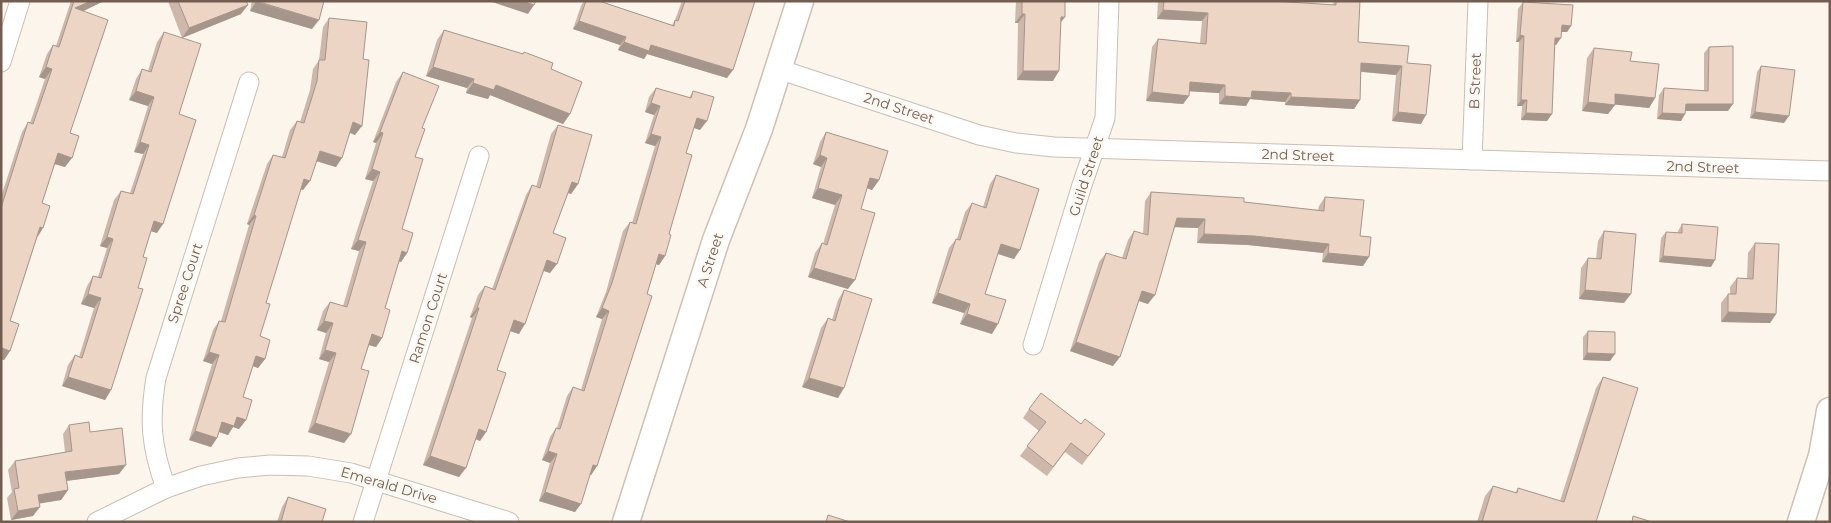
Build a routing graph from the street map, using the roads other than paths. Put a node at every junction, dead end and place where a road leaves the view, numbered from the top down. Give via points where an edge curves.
1 (20, 1) edge
2 (800, 1) edge
3 (1109, 1) edge
4 (1478, 1) edge
5 (1, 62) edge
6 (778, 69) junction
7 (249, 82) dead end
8 (1095, 148) junction
9 (480, 156) dead end
10 (1472, 160) junction
11 (1830, 171) edge
12 (1033, 345) dead end
13 (1830, 411) edge
14 (377, 480) junction
15 (166, 488) junction
16 (98, 522) edge
17 (363, 522) edge
18 (509, 522) edge
19 (626, 522) edge
20 (1801, 522) edge

1 - 5 street
2 - 6 street, A Street
3 - 8 street, Guild Street via 1105,118
4 - 10 street, B Street
6 - 8 street, 2nd Street via 978,135 1016,143
6 - 19 street, A Street via 759,129 716,240
7 - 15 street, Spree Court via 156,378 151,407 152,437
8 - 10 street, 2nd Street
8 - 12 street, Guild Street
9 - 14 street, Ramon Court
10 - 11 street, 2nd Street
13 - 20 street via 1822,456
14 - 15 street, Emerald Drive via 351,472 270,465 201,476
14 - 17 street, Ramon Court
14 - 18 street, Emerald Drive
15 - 16 street, Emerald Drive

